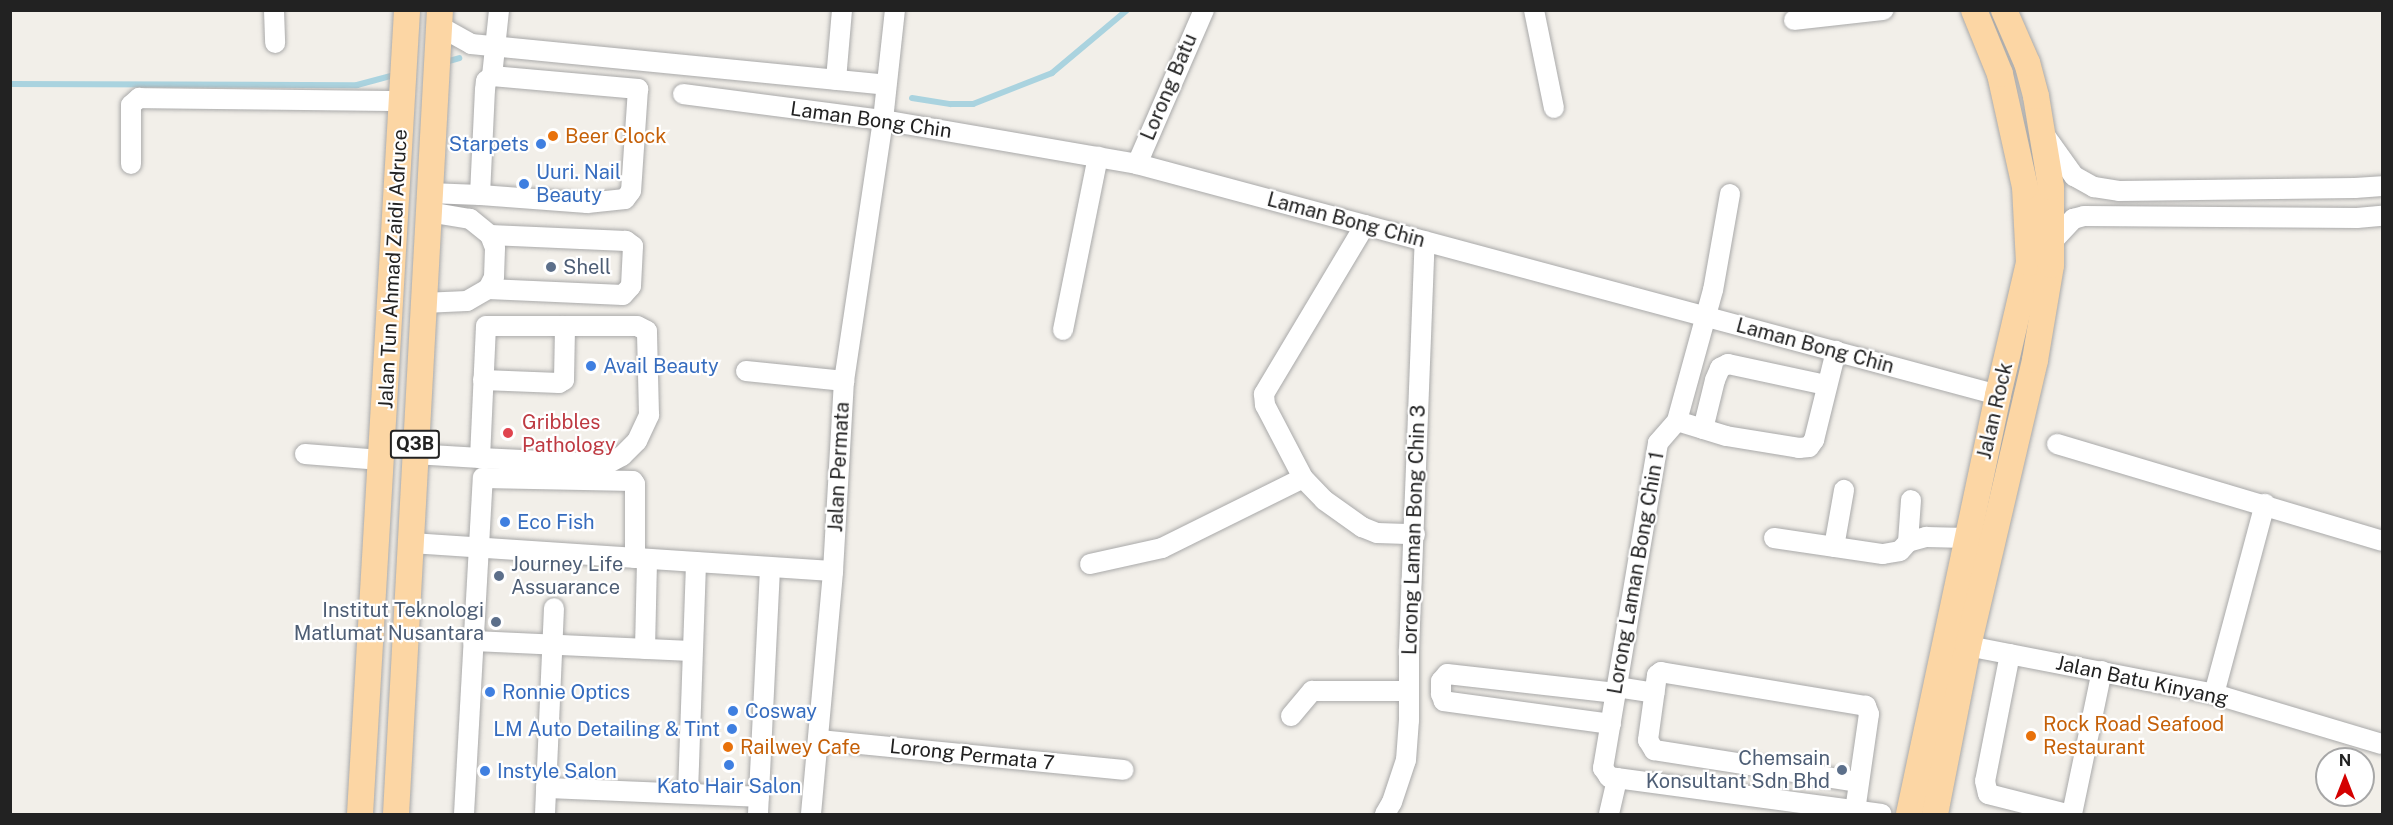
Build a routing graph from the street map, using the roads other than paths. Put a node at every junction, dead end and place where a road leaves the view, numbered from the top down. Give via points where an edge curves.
1 (274, 10) edge
2 (406, 10) edge
3 (499, 10) edge
4 (842, 10) edge
5 (895, 10) edge
6 (1204, 10) edge
7 (1534, 10) edge
8 (1883, 10) edge
9 (1974, 10) edge
10 (2004, 10) edge
11 (440, 18) edge
12 (1794, 20) dead end
13 (275, 43) dead end
14 (496, 47) junction
15 (492, 76) junction
16 (836, 80) junction
17 (403, 83) junction
18 (886, 85) junction
19 (683, 94) dead end
20 (1554, 108) dead end
21 (883, 120) junction
22 (2042, 132) junction
23 (1098, 156) junction
24 (131, 164) dead end
25 (1137, 164) junction
26 (2382, 186) edge
27 (1730, 194) dead end
28 (480, 195) junction
29 (429, 203) junction
30 (2382, 216) edge
31 (1365, 225) junction
32 (490, 235) junction
33 (1425, 241) junction
34 (2051, 243) junction
35 (488, 289) junction
36 (423, 303) junction
37 (1706, 316) junction
38 (565, 326) junction
39 (1063, 330) dead end
40 (1836, 351) junction
41 (746, 371) dead end
42 (483, 380) junction
43 (844, 381) junction
44 (1826, 385) junction
45 (1998, 395) junction
46 (1677, 421) junction
47 (1703, 429) junction
48 (2056, 444) dead end
49 (305, 454) dead end
50 (414, 454) junction
51 (622, 456) junction
52 (480, 458) junction
53 (381, 460) junction
54 (1303, 478) junction
55 (629, 480) junction
56 (1844, 490) dead end
57 (1911, 500) dead end
58 (2265, 504) junction
59 (1414, 534) junction
60 (1774, 538) dead end
61 (1967, 538) junction
62 (2382, 541) edge
63 (1908, 542) junction
64 (410, 543) junction
65 (1834, 547) junction
66 (478, 548) junction
67 (641, 558) junction
68 (696, 562) junction
69 (1090, 564) dead end
70 (770, 567) junction
71 (833, 572) junction
72 (554, 608) dead end
73 (473, 641) junction
74 (552, 645) junction
75 (1968, 646) junction
76 (645, 649) junction
77 (692, 651) junction
78 (2010, 654) junction
79 (2102, 671) junction
80 (1616, 690) junction
81 (1408, 691) junction
82 (1654, 693) junction
83 (2214, 694) junction
84 (1291, 716) dead end
85 (1611, 724) junction
86 (819, 740) junction
87 (2382, 744) edge
88 (1124, 770) dead end
89 (1610, 773) junction
90 (1859, 782) junction
91 (546, 788) junction
92 (688, 794) junction
93 (759, 806) edge
94 (1855, 811) junction
95 (360, 814) edge
96 (396, 814) edge
97 (464, 814) edge
98 (545, 814) edge
99 (811, 814) edge
100 (1384, 814) edge
101 (1609, 814) edge
102 (1881, 814) edge
103 (1909, 814) edge
104 (1935, 814) edge
105 (2067, 814) edge
106 (2072, 814) edge

1 - 13 street
2 - 17 main road, Jalan Tun Ahmad Zaidi Adruce
3 - 14 street
4 - 16 street
5 - 18 street, Jalan Permata
6 - 25 street, Lorong Batu
7 - 20 street
8 - 12 street
9 - 45 main road, Jalan Rock via 2000,74 2025,187 2029,263
10 - 22 main road, Jalan Rock via 2027,63
11 - 14 street via 471,44
11 - 29 main road, Jalan Tun Ahmad Zaidi Adruce / Q3B
14 - 15 street
14 - 16 street
15 - 28 street via 484,90
15 - 28 street via 638,89 634,166 631,191 625,199 587,203
16 - 18 street
17 - 24 street via 139,98 130,105
17 - 53 main road, Jalan Tun Ahmad Zaidi Adruce
18 - 21 street, Jalan Permata
19 - 21 street, Laman Bong Chin
21 - 23 street, Laman Bong Chin
21 - 43 street, Jalan Permata
22 - 26 street via 2074,176 2094,187 2119,191
22 - 34 main road, Jalan Rock via 2051,187
23 - 25 street, Laman Bong Chin
23 - 39 street
25 - 31 street, Laman Bong Chin
27 - 37 street, Lorong Laman Bong Chin 1
28 - 29 street
29 - 32 street via 470,219
29 - 36 main road, Jalan Tun Ahmad Zaidi Adruce / Q3B
30 - 34 street via 2084,216 2073,219
31 - 33 street, Laman Bong Chin
31 - 54 street via 1264,394 1274,427
32 - 35 street via 495,248 494,277
32 - 35 street via 626,241 633,246 631,285 623,295
33 - 37 street, Laman Bong Chin
33 - 59 street, Lorong Laman Bong Chin 3
34 - 75 main road, Jalan Rock via 2035,360
35 - 36 street via 467,301
36 - 50 main road, Jalan Tun Ahmad Zaidi Adruce / Q3B
37 - 40 street, Laman Bong Chin
37 - 46 street, Lorong Laman Bong Chin 1
38 - 42 street via 486,326
38 - 42 street via 564,380
38 - 51 street via 637,326 647,331 649,415 637,441
40 - 44 street
40 - 45 street, Laman Bong Chin
41 - 43 street
42 - 52 street
43 - 71 street, Jalan Permata
44 - 47 street via 1728,364 1720,368 1715,380
44 - 47 street via 1809,447 1726,436
45 - 61 main road, Jalan Rock
46 - 47 street
46 - 80 street, Lorong Laman Bong Chin 1 via 1658,443
48 - 58 street
49 - 53 street
50 - 52 street
50 - 64 main road, Jalan Tun Ahmad Zaidi Adruce / Q3B
51 - 52 street via 607,464
51 - 55 street
53 - 95 main road, Jalan Tun Ahmad Zaidi Adruce
54 - 59 street via 1324,500 1362,526 1377,533
54 - 69 street via 1162,548
55 - 66 street via 483,477
55 - 67 street via 635,484
56 - 65 street
57 - 63 street
58 - 62 street
58 - 83 street
59 - 81 street, Lorong Laman Bong Chin 3
60 - 65 street
61 - 63 street via 1926,537
61 - 103 main road, Jalan Rock
63 - 65 street via 1900,551 1883,554
64 - 66 street
64 - 96 main road, Jalan Tun Ahmad Zaidi Adruce / Q3B
66 - 67 street
66 - 73 street
67 - 68 street
67 - 76 street
68 - 70 street
68 - 77 street
70 - 71 street
70 - 93 street
71 - 86 street, Jalan Permata
72 - 74 street
73 - 74 street
73 - 97 street
74 - 76 street
74 - 91 street
75 - 78 street, Jalan Batu Kinyang
75 - 104 main road, Jalan Rock
76 - 77 street
77 - 92 street
78 - 79 street, Jalan Batu Kinyang
78 - 105 street via 1985,780 1988,794
79 - 83 street, Jalan Batu Kinyang
79 - 106 street
80 - 82 street
80 - 85 street, Lorong Laman Bong Chin 1
80 - 85 street via 1447,674 1441,681 1444,701
81 - 84 street via 1312,691
81 - 100 street, Lorong Laman Bong Chin 3 via 1406,760
82 - 90 street via 1648,740 1654,750
82 - 90 street via 1661,672 1866,706 1869,714
83 - 87 street, Jalan Batu Kinyang
85 - 89 street, Lorong Laman Bong Chin 1
86 - 88 street, Lorong Permata 7
86 - 99 street, Jalan Permata
89 - 94 street
89 - 101 street, Lorong Laman Bong Chin 1
90 - 94 street
91 - 92 street
91 - 98 street
92 - 93 street
94 - 102 street

